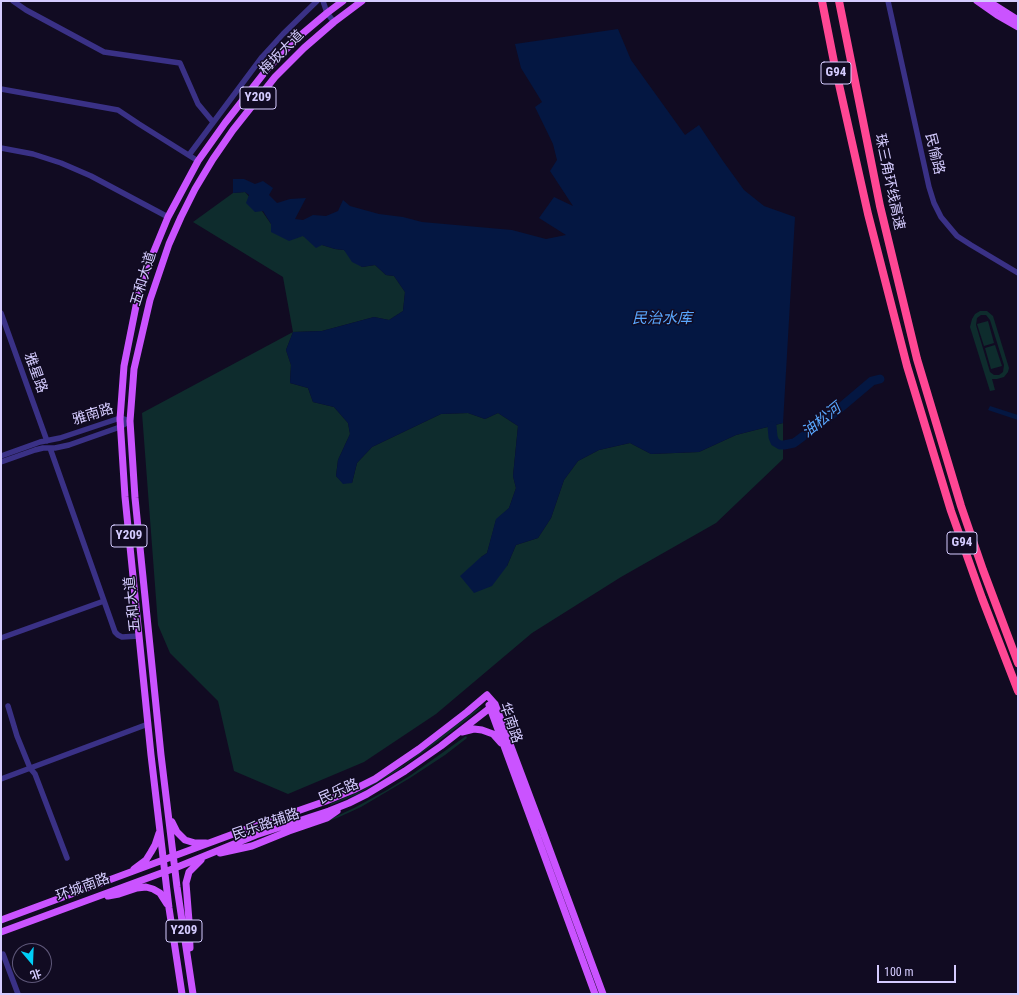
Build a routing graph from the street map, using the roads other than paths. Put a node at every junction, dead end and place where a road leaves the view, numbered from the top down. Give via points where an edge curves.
1 (13, 1) edge
2 (323, 1) edge
3 (343, 1) edge
4 (362, 1) edge
5 (822, 1) edge
6 (839, 1) edge
7 (888, 1) edge
8 (977, 1) edge
9 (988, 1) edge
10 (315, 2) edge
11 (327, 13) junction
12 (1018, 20) edge
13 (334, 22) junction
14 (1018, 27) edge
15 (1, 89) edge
16 (213, 122) junction
17 (1, 148) edge
18 (189, 155) junction
19 (198, 161) junction
20 (168, 217) junction
21 (181, 217) joint
22 (1018, 273) edge
23 (1, 313) edge
24 (120, 418) junction
25 (130, 420) junction
26 (120, 427) junction
27 (47, 441) junction
28 (50, 448) junction
29 (1, 456) edge
30 (1, 462) edge
31 (104, 601) junction
32 (139, 636) junction
33 (1, 638) edge
34 (1018, 663) edge
35 (1018, 692) edge
36 (487, 695) joint
37 (8, 706) dead end
38 (492, 706) junction
39 (148, 724) junction
40 (456, 734) junction
41 (503, 745) junction
42 (30, 768) junction
43 (1, 779) edge
44 (168, 812) junction
45 (159, 827) junction
46 (212, 843) junction
47 (210, 854) junction
48 (174, 857) junction
49 (67, 858) dead end
50 (164, 861) junction
51 (175, 868) junction
52 (165, 872) junction
53 (128, 874) junction
54 (90, 888) junction
55 (94, 898) junction
56 (169, 908) junction
57 (1, 920) edge
58 (1, 932) edge
59 (3, 954) dead end
60 (190, 974) junction
61 (18, 994) edge
62 (182, 994) edge
63 (193, 994) edge
64 (595, 994) edge
65 (602, 994) edge

1 - 16 street via 104,52 180,63 198,104
2 - 11 street
3 - 11 main road, 梅坂大道 / Y209
4 - 13 main road, 梅坂大道 / Y209
5 - 35 highway, 珠三角环线高速 / G94 via 868,214 914,393 951,511
6 - 34 highway, 珠三角环线高速 / G94 via 880,206 919,367 964,514
7 - 22 street, 民愉路 via 934,203 941,217 957,236
8 - 14 main road
9 - 12 main road
10 - 11 street
10 - 16 street via 262,57
11 - 13 street
11 - 19 main road, 梅坂大道 / Y209 via 295,40 268,68 224,123
13 - 21 main road, 梅坂大道 / Y209 via 299,52 254,102 213,159
15 - 18 street via 118,110
16 - 18 street
17 - 20 street via 61,163
18 - 19 street
19 - 20 main road, 梅坂大道 / Y209
20 - 24 main road, 五和大道 / Y209 via 138,296 124,366
21 - 25 main road, 五和大道 / Y209 via 149,307 134,369
23 - 27 street, 雅星路
24 - 25 street, 雅南路
24 - 26 main road, 五和大道 / Y209
24 - 27 street, 雅南路
25 - 26 street, 雅南路
25 - 44 main road, 五和大道 / Y209 via 135,498
26 - 28 street, 雅南路 via 62,447
26 - 32 main road, 五和大道 / Y209
27 - 29 street, 雅南路
28 - 30 street, 雅南路 via 35,450
28 - 31 street
31 - 32 street via 116,634 122,637
31 - 33 street
32 - 39 main road, 五和大道 / Y209
36 - 38 main road, 华南路
36 - 46 main road, 民乐路 via 442,732 375,779 332,799
37 - 42 street via 16,736
38 - 40 main road, 民乐路
38 - 41 main road, 华南路
38 - 65 main road, 华南路 via 542,829
39 - 42 street
39 - 45 main road, 五和大道 / Y209
40 - 41 main road via 482,730 493,734
40 - 47 main road, 民乐路 via 387,783 349,803
41 - 64 main road, 华南路
42 - 43 street
42 - 49 street via 35,774
44 - 46 main road via 177,832 185,840
44 - 48 main road, 五和大道 / Y209
45 - 50 main road, 五和大道 / Y209
45 - 53 main road via 158,837 146,860
46 - 48 main road, 民乐路
47 - 51 main road, 民乐路
47 - 60 main road via 192,868 186,883 190,921
48 - 50 main road, 环城南路
48 - 51 main road, 五和大道 / Y209
50 - 52 main road, 五和大道 / Y209
50 - 53 main road, 环城南路
51 - 52 main road, 环城南路
51 - 60 main road, 五和大道 / Y209
52 - 55 main road, 环城南路
52 - 56 main road, 五和大道 / Y209
53 - 54 main road, 环城南路
54 - 55 main road
54 - 57 main road, 环城南路
55 - 56 main road via 146,887 160,893
55 - 58 main road, 环城南路
56 - 62 main road, 五和大道 / Y209
59 - 61 street
60 - 63 main road, 五和大道 / Y209

